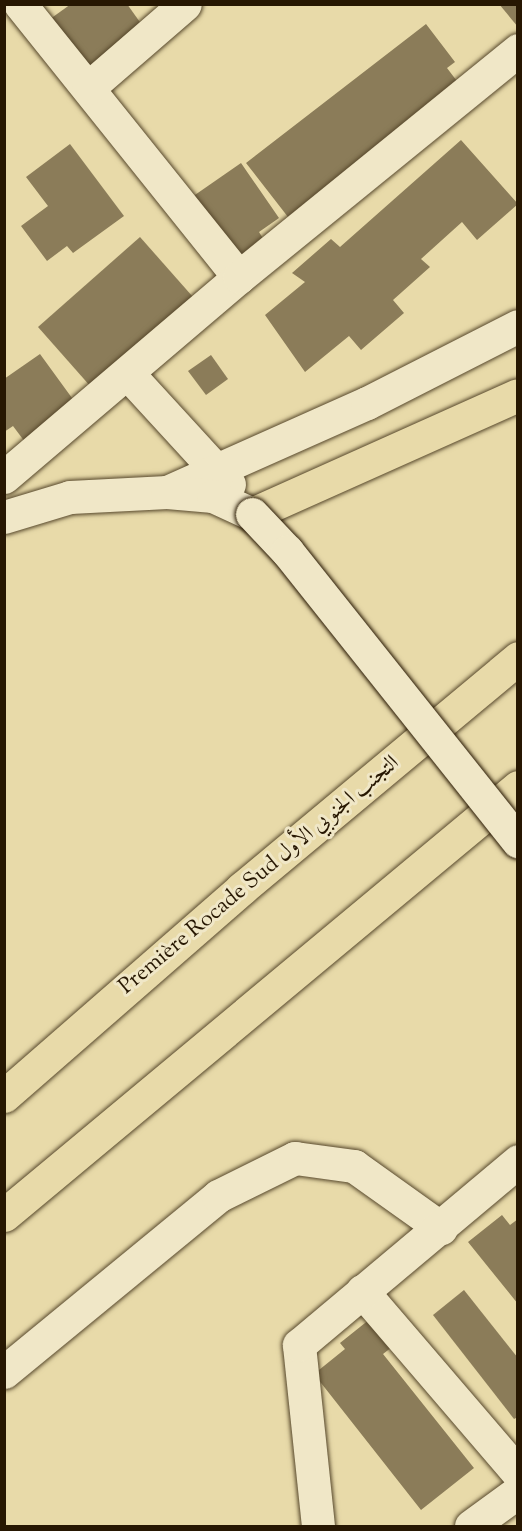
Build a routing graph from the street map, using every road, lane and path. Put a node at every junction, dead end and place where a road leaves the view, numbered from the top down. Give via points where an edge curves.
1 (20, 4) edge
2 (185, 4) edge
3 (518, 50) edge
4 (88, 88) junction
5 (239, 277) junction
6 (518, 326) edge
7 (129, 375) junction
8 (518, 395) edge
9 (217, 469) junction
10 (4, 477) edge
11 (167, 492) junction
12 (252, 514) junction
13 (4, 517) edge
14 (518, 658) edge
15 (518, 787) edge
16 (518, 841) edge
17 (4, 1096) edge
18 (518, 1161) edge
19 (4, 1215) edge
20 (441, 1227) junction
21 (362, 1291) junction
22 (4, 1372) edge
23 (518, 1473) edge
24 (518, 1492) edge
25 (318, 1527) edge
26 (471, 1527) edge

1 - 4 street
2 - 4 street
3 - 5 street
4 - 5 street
5 - 7 street
6 - 9 street via 367,403
7 - 9 street
7 - 10 street
8 - 12 highway
9 - 11 street
9 - 12 street
11 - 12 street via 213,496
11 - 13 street via 70,497
12 - 16 street, bridge via 287,551
14 - 17 highway, Première Rocade Sud التجنب الجنوبي الأول via 242,889
15 - 19 highway
18 - 20 street
20 - 21 street
20 - 22 street via 354,1166 295,1158 218,1196
21 - 23 street
21 - 25 street via 299,1345
24 - 26 street

